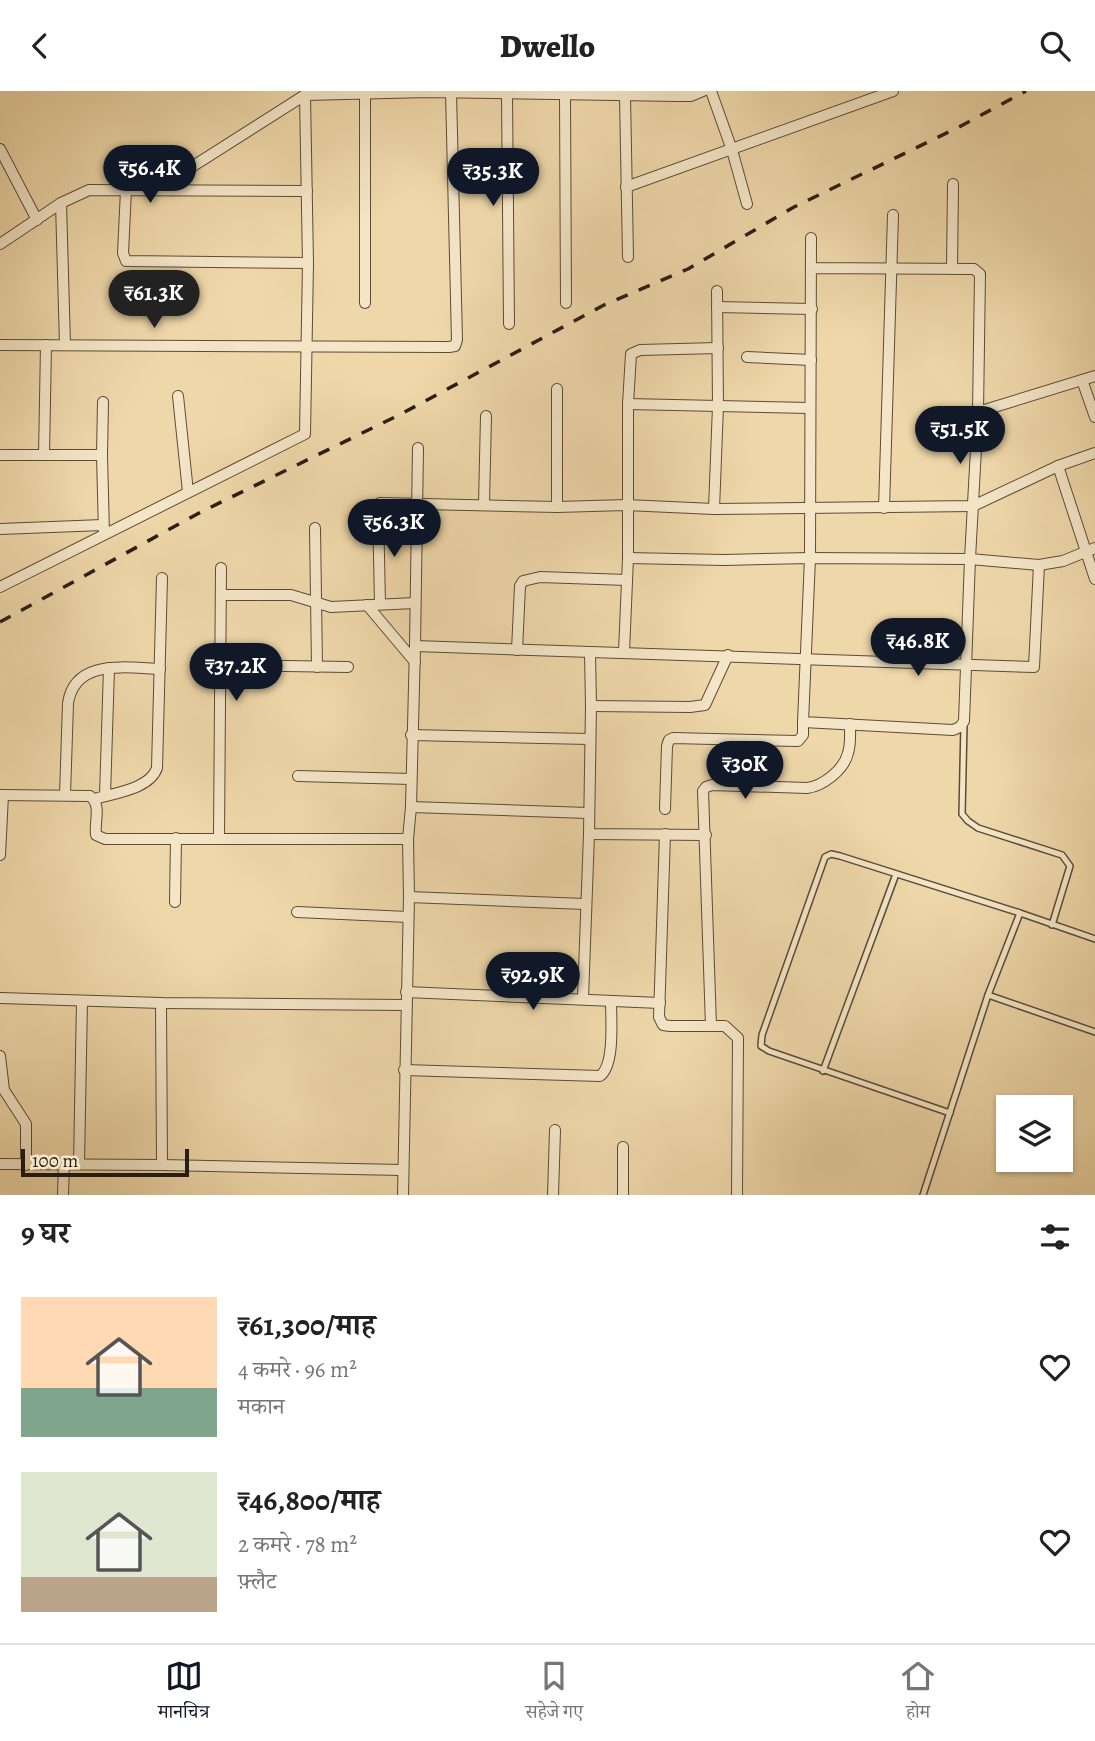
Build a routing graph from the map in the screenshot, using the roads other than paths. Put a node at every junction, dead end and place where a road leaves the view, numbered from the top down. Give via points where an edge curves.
1 (428, 91) edge
2 (703, 91) edge
3 (711, 91) edge
4 (365, 92) edge
5 (452, 92) edge
6 (893, 92) edge
7 (507, 93) junction
8 (305, 95) junction
9 (565, 95) junction
10 (625, 95) junction
11 (0, 149) edge
12 (732, 150) junction
13 (953, 184) dead end
14 (626, 187) junction
15 (126, 190) junction
16 (156, 190) junction
17 (307, 191) junction
18 (61, 203) junction
19 (747, 204) dead end
20 (893, 215) dead end
21 (37, 220) junction
22 (811, 239) dead end
23 (0, 244) edge
24 (628, 257) dead end
25 (309, 263) junction
26 (811, 268) junction
27 (891, 269) junction
28 (953, 269) junction
29 (717, 291) dead end
30 (365, 303) dead end
31 (566, 303) dead end
32 (717, 307) junction
33 (812, 309) junction
34 (509, 324) dead end
35 (0, 345) edge
36 (46, 345) junction
37 (65, 345) junction
38 (308, 347) junction
39 (718, 348) junction
40 (747, 357) dead end
41 (811, 360) junction
42 (1095, 376) edge
43 (1082, 380) junction
44 (557, 389) dead end
45 (178, 396) dead end
46 (103, 402) dead end
47 (628, 404) junction
48 (719, 406) junction
49 (810, 408) junction
50 (978, 412) junction
51 (486, 416) dead end
52 (1095, 417) edge
53 (418, 449) dead end
54 (1095, 453) edge
55 (0, 455) edge
56 (44, 455) junction
57 (102, 455) junction
58 (1058, 466) junction
59 (187, 492) junction
60 (418, 503) junction
61 (484, 504) junction
62 (626, 505) junction
63 (809, 506) junction
64 (973, 506) junction
65 (557, 507) junction
66 (884, 508) junction
67 (714, 509) junction
68 (315, 528) dead end
69 (0, 529) edge
70 (104, 529) junction
71 (1091, 549) edge
72 (628, 558) junction
73 (810, 558) junction
74 (970, 559) junction
75 (1039, 565) junction
76 (221, 568) dead end
77 (162, 578) dead end
78 (1095, 579) edge
79 (627, 580) junction
80 (0, 587) edge
81 (221, 595) junction
82 (315, 602) junction
83 (415, 603) junction
84 (380, 604) junction
85 (367, 605) junction
86 (415, 646) junction
87 (517, 650) junction
88 (624, 652) junction
89 (590, 653) junction
90 (728, 655) junction
91 (804, 658) junction
92 (415, 662) junction
93 (967, 664) junction
94 (220, 665) junction
95 (317, 667) junction
96 (348, 667) dead end
97 (109, 668) junction
98 (160, 669) junction
99 (592, 706) junction
100 (964, 721) junction
101 (803, 722) junction
102 (850, 724) junction
103 (411, 735) junction
104 (589, 739) junction
105 (298, 776) dead end
106 (411, 779) junction
107 (1, 795) edge
108 (65, 795) junction
109 (100, 797) junction
110 (411, 807) junction
111 (666, 809) dead end
112 (588, 813) junction
113 (589, 834) junction
114 (666, 834) junction
115 (706, 835) junction
116 (219, 837) junction
117 (176, 838) junction
118 (408, 839) junction
119 (0, 855) edge
120 (896, 874) junction
121 (409, 897) junction
122 (175, 902) dead end
123 (585, 904) junction
124 (297, 912) dead end
125 (1020, 913) junction
126 (408, 917) junction
127 (1052, 925) junction
128 (1095, 939) edge
129 (406, 992) junction
130 (988, 995) junction
131 (0, 998) edge
132 (583, 998) junction
133 (82, 1001) junction
134 (611, 1001) junction
135 (161, 1003) junction
136 (660, 1003) junction
137 (405, 1005) junction
138 (711, 1026) junction
139 (1095, 1032) edge
140 (0, 1056) edge
141 (1, 1068) edge
142 (404, 1070) junction
143 (823, 1071) junction
144 (0, 1106) edge
145 (13, 1107) junction
146 (950, 1113) junction
147 (555, 1131) dead end
148 (623, 1147) dead end
149 (0, 1164) edge
150 (64, 1164) junction
151 (79, 1164) junction
152 (26, 1165) junction
153 (162, 1165) junction
154 (402, 1170) junction
155 (63, 1195) edge
156 (403, 1195) edge
157 (553, 1195) edge
158 (623, 1195) edge
159 (737, 1195) edge
160 (923, 1195) edge

1 - 4 street
1 - 5 street
2 - 10 street via 691,96
3 - 12 street
4 - 8 street
4 - 30 street
5 - 7 street
5 - 38 street via 455,346
6 - 12 street
7 - 9 street
7 - 34 street
8 - 16 street
8 - 17 street
9 - 10 street
9 - 31 street
10 - 14 street
11 - 21 street
12 - 14 street
12 - 19 street
13 - 28 street
14 - 24 street
15 - 16 street
15 - 18 street via 89,190
15 - 25 street via 126,261
16 - 17 street
17 - 25 street
18 - 21 street
18 - 37 street
20 - 27 street
21 - 23 street
22 - 26 street
25 - 38 street
26 - 27 street
26 - 33 street
27 - 28 street
27 - 66 street
28 - 50 street via 974,269 980,274
29 - 32 street
32 - 33 street
32 - 39 street
33 - 41 street
35 - 36 street
36 - 37 street
36 - 56 street
37 - 38 street
38 - 59 street via 305,434
39 - 47 street via 635,351 630,360
39 - 48 street
40 - 41 street
41 - 49 street
42 - 43 street
43 - 50 street
43 - 52 street
44 - 65 street
45 - 59 street
46 - 57 street
47 - 48 street
47 - 62 street
48 - 49 street
48 - 67 street
49 - 63 street
50 - 64 street
51 - 61 street
53 - 60 street
54 - 58 street
55 - 56 street
56 - 57 street
57 - 70 street
58 - 64 street
58 - 71 street
59 - 70 street
60 - 61 street
60 - 83 street
60 - 84 street via 378,505
61 - 65 street
62 - 65 street
62 - 67 street
62 - 72 street
63 - 66 street
63 - 67 street
63 - 73 street
64 - 66 street
64 - 74 street
68 - 82 street
69 - 70 street
70 - 80 street
71 - 75 street
71 - 78 street
72 - 73 street
72 - 79 street
73 - 74 street
73 - 91 street
74 - 75 street
74 - 93 street
75 - 93 street via 1034,667
76 - 81 street
77 - 98 street
79 - 87 street via 540,577 523,581
79 - 88 street
81 - 82 street via 291,595
81 - 94 street
82 - 85 street via 331,607
82 - 95 street
83 - 84 street
83 - 86 street
84 - 85 street
85 - 92 street
86 - 87 street
86 - 92 street
87 - 89 street
88 - 89 street
88 - 90 street
89 - 99 street
90 - 91 street
90 - 99 street via 705,705
91 - 93 street
91 - 101 street
92 - 103 street
93 - 100 street
94 - 95 street
94 - 116 street
95 - 96 street
97 - 98 street
97 - 108 street via 96,669 72,689
97 - 109 street
98 - 109 street via 155,775
99 - 104 street
100 - 102 street via 953,730
100 - 127 lane via 962,814 978,828 1062,855 1070,866
101 - 102 street
101 - 111 street via 798,741 668,740
102 - 115 street via 847,757 820,785 706,787 702,796
103 - 104 street
103 - 106 street
104 - 112 street
105 - 106 street
106 - 110 street
107 - 108 street
107 - 119 street
108 - 109 street
109 - 117 street via 95,830 99,838
110 - 112 street
110 - 118 street
112 - 113 street
113 - 114 street
113 - 123 street
114 - 115 street
114 - 136 street
115 - 138 street
116 - 117 street
116 - 118 street
117 - 122 street
118 - 121 street
120 - 125 lane
120 - 143 lane
120 - 143 lane via 831,854 822,862 761,1046
121 - 123 street
121 - 126 street
123 - 132 street
124 - 126 street
125 - 127 lane
125 - 130 lane
126 - 129 street
127 - 128 lane
129 - 132 street
129 - 137 street
130 - 139 lane
130 - 146 lane
131 - 133 street
132 - 134 street
133 - 135 street
133 - 151 street
134 - 136 street
134 - 142 street via 609,1062 600,1076
135 - 137 street
135 - 153 street
136 - 138 street via 663,1025
137 - 142 street
138 - 159 street via 725,1026 738,1038
140 - 141 street
141 - 145 street via 4,1090
142 - 154 street
143 - 146 lane
144 - 145 street
145 - 152 street via 26,1124
146 - 160 lane
147 - 157 street
148 - 158 street
149 - 152 street
150 - 151 street
150 - 152 street
150 - 155 street
151 - 153 street
153 - 154 street
154 - 156 street

